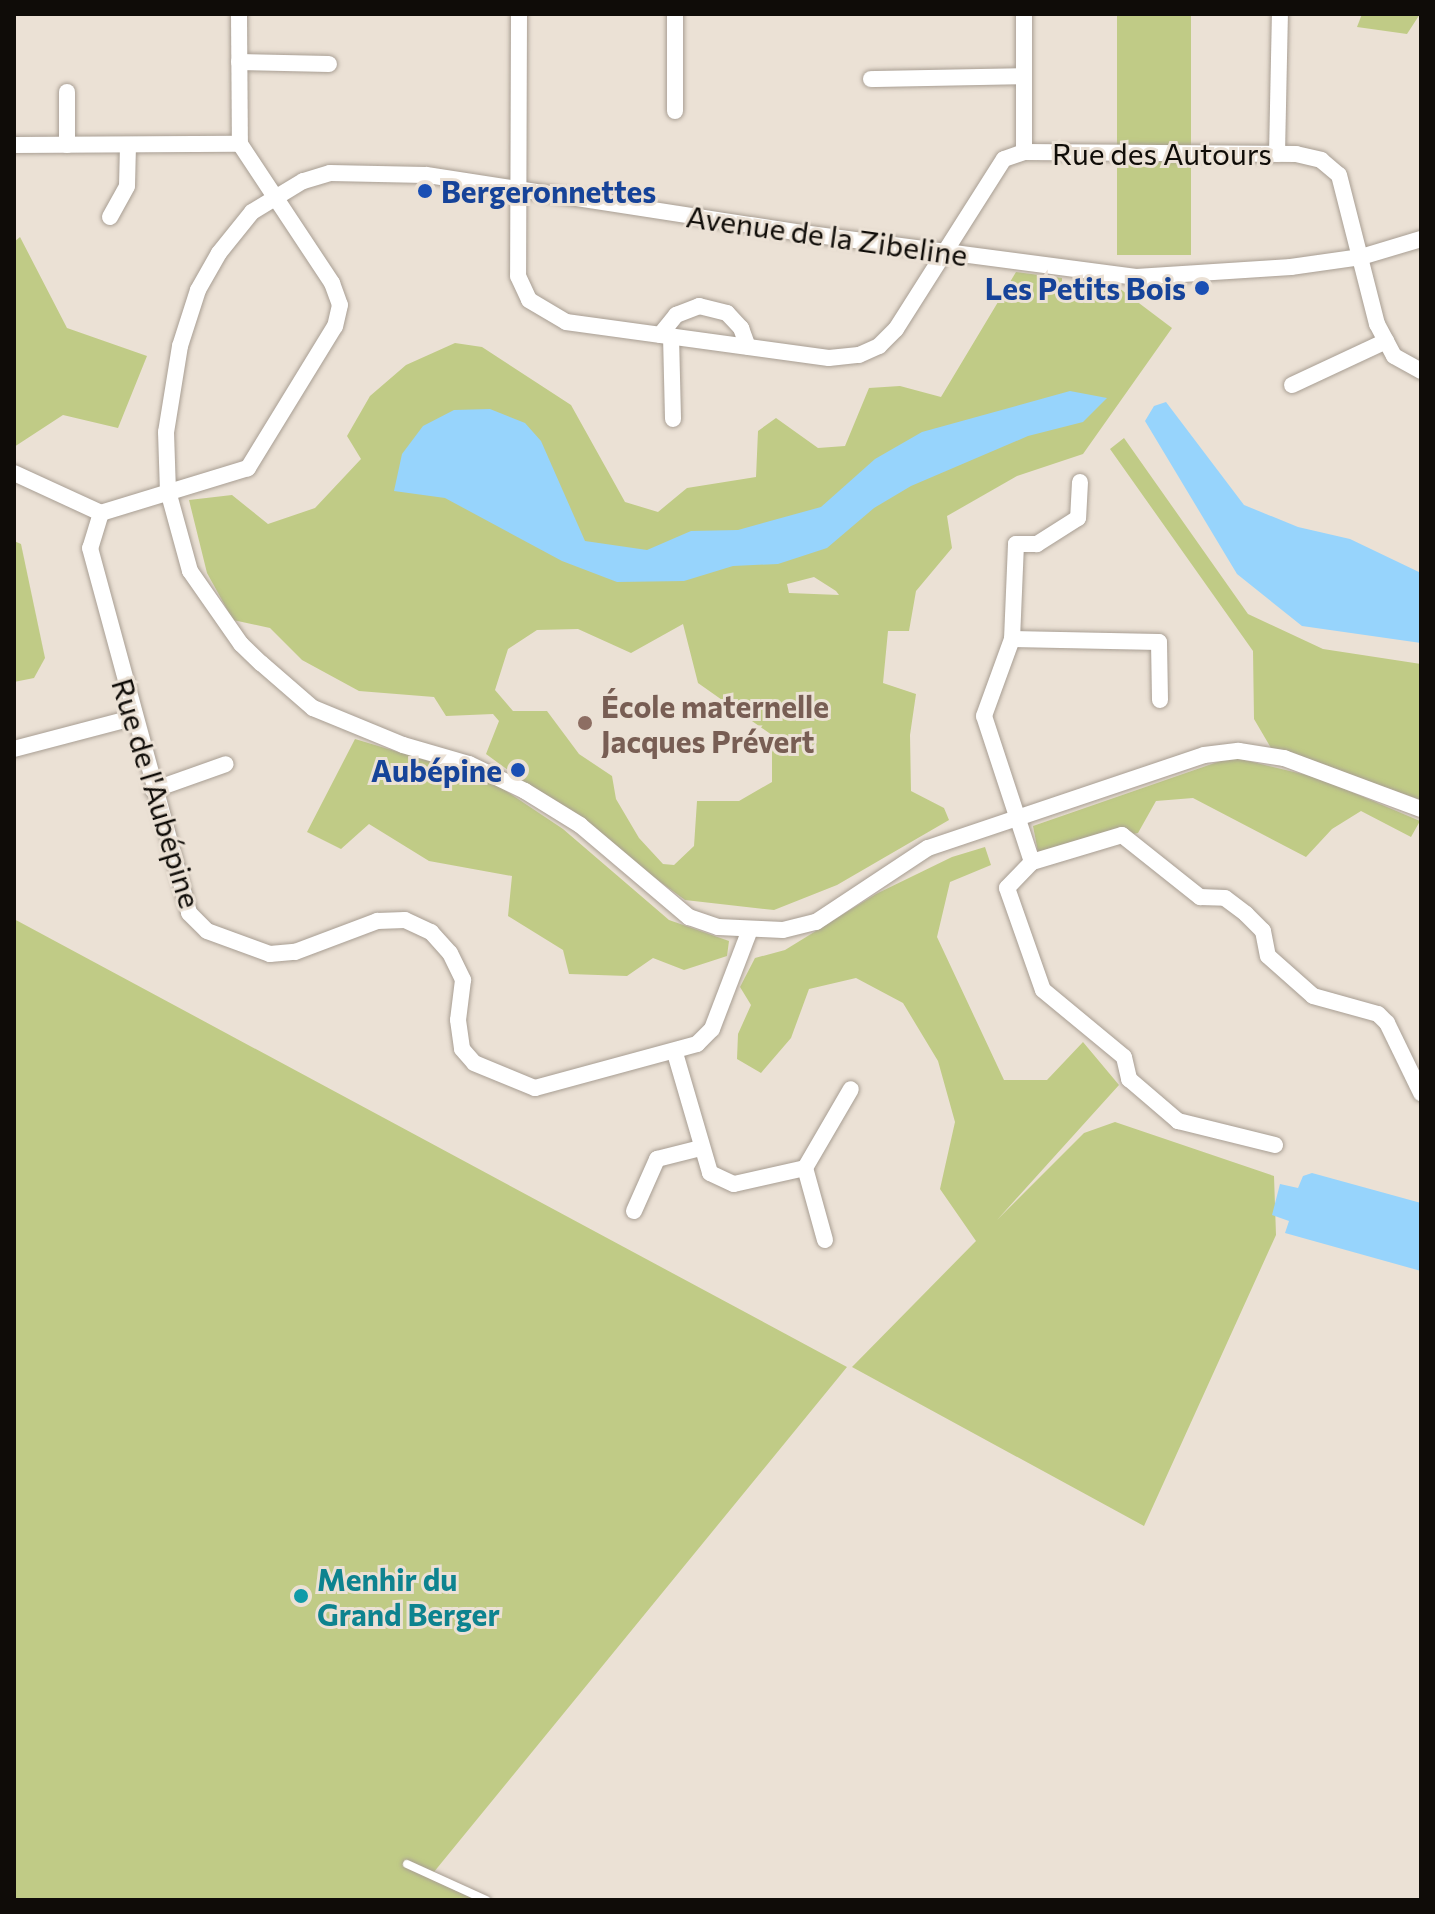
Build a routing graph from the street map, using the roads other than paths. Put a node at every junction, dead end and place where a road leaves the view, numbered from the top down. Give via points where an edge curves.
1 (239, 14) edge
2 (519, 14) edge
3 (675, 14) edge
4 (1024, 14) edge
5 (1280, 14) edge
6 (239, 62) junction
7 (329, 64) dead end
8 (1024, 76) junction
9 (871, 79) dead end
10 (67, 92) dead end
11 (675, 111) dead end
12 (240, 144) junction
13 (14, 145) edge
14 (67, 145) junction
15 (128, 145) junction
16 (1024, 152) junction
17 (1277, 154) junction
18 (515, 189) junction
19 (276, 195) junction
20 (110, 217) dead end
21 (1421, 239) edge
22 (947, 252) junction
23 (1361, 257) junction
24 (666, 336) junction
25 (1386, 341) junction
26 (748, 347) junction
27 (1421, 371) edge
28 (1292, 385) dead end
29 (673, 419) dead end
30 (14, 473) edge
31 (1080, 482) dead end
32 (168, 491) junction
33 (101, 513) junction
34 (1012, 639) junction
35 (1160, 700) dead end
36 (132, 718) junction
37 (14, 749) edge
38 (226, 764) dead end
39 (153, 790) junction
40 (1421, 809) edge
41 (1017, 819) junction
42 (1032, 862) junction
43 (749, 932) junction
44 (675, 1053) junction
45 (851, 1089) dead end
46 (1421, 1093) edge
47 (1275, 1145) dead end
48 (700, 1148) junction
49 (805, 1168) junction
50 (634, 1211) dead end
51 (825, 1240) dead end
52 (407, 1864) dead end
53 (486, 1900) edge

1 - 6 street
2 - 18 street, Rue des Autours
3 - 11 street
4 - 8 street
5 - 17 street
6 - 7 street
6 - 12 street
8 - 9 street
8 - 16 street
10 - 14 street
12 - 15 street
12 - 19 street
13 - 14 street
14 - 15 street
15 - 20 street via 127,186
16 - 17 street, Rue des Autours
16 - 22 street, Rue des Autours via 1004,159
17 - 23 street, Rue des Autours via 1321,160 1339,175
18 - 19 street, Avenue de la Zibeline via 357,169 303,181
18 - 22 street, Avenue de la Zibeline
18 - 24 street, Rue des Autours via 518,276 529,300 566,322
19 - 32 street, Avenue de la Zibeline via 233,230 198,290 170,401
19 - 32 street via 332,283 340,305 335,326 248,468
21 - 23 street, Avenue de la Zibeline
22 - 23 street, Avenue de la Zibeline via 1157,277
22 - 26 street, Rue des Autours via 879,346 859,355 829,358
23 - 25 street, Rue des Autours
24 - 26 street, Rue des Autours
24 - 26 street via 676,315 699,306 727,313 741,328
24 - 29 street
25 - 27 street via 1394,356
25 - 28 street
30 - 33 street
31 - 34 street via 1078,518 1037,544 1016,544
32 - 33 street
32 - 43 street, Avenue de la Zibeline via 190,571 212,608 241,644 313,708 497,775 580,825 689,917
33 - 36 street, Rue de l'Aubépine via 90,548 93,570
34 - 35 street via 1159,642
34 - 41 street via 984,716
36 - 37 street
36 - 39 street, Rue de l'Aubépine
38 - 39 street
39 - 44 street, Rue de l'Aubépine via 189,913 207,931 270,954 295,952 377,921 405,920 431,932 450,953 463,980 458,1020 462,1049 474,1063 535,1088
40 - 41 street, Avenue de la Zibeline via 1323,770 1239,751 1204,755
41 - 42 street
41 - 43 street, Avenue de la Zibeline via 928,848 816,922
42 - 46 street via 1122,835 1200,897 1225,898 1246,914 1263,931 1268,956 1313,996 1378,1014
42 - 47 street via 1007,888 1043,990 1124,1057 1129,1079 1178,1121
43 - 44 street, Rue de l'Aubépine via 712,1029 697,1044
44 - 48 street
45 - 49 street
48 - 49 street via 710,1173 734,1184
48 - 50 street via 657,1159
49 - 51 street
52 - 53 lane

